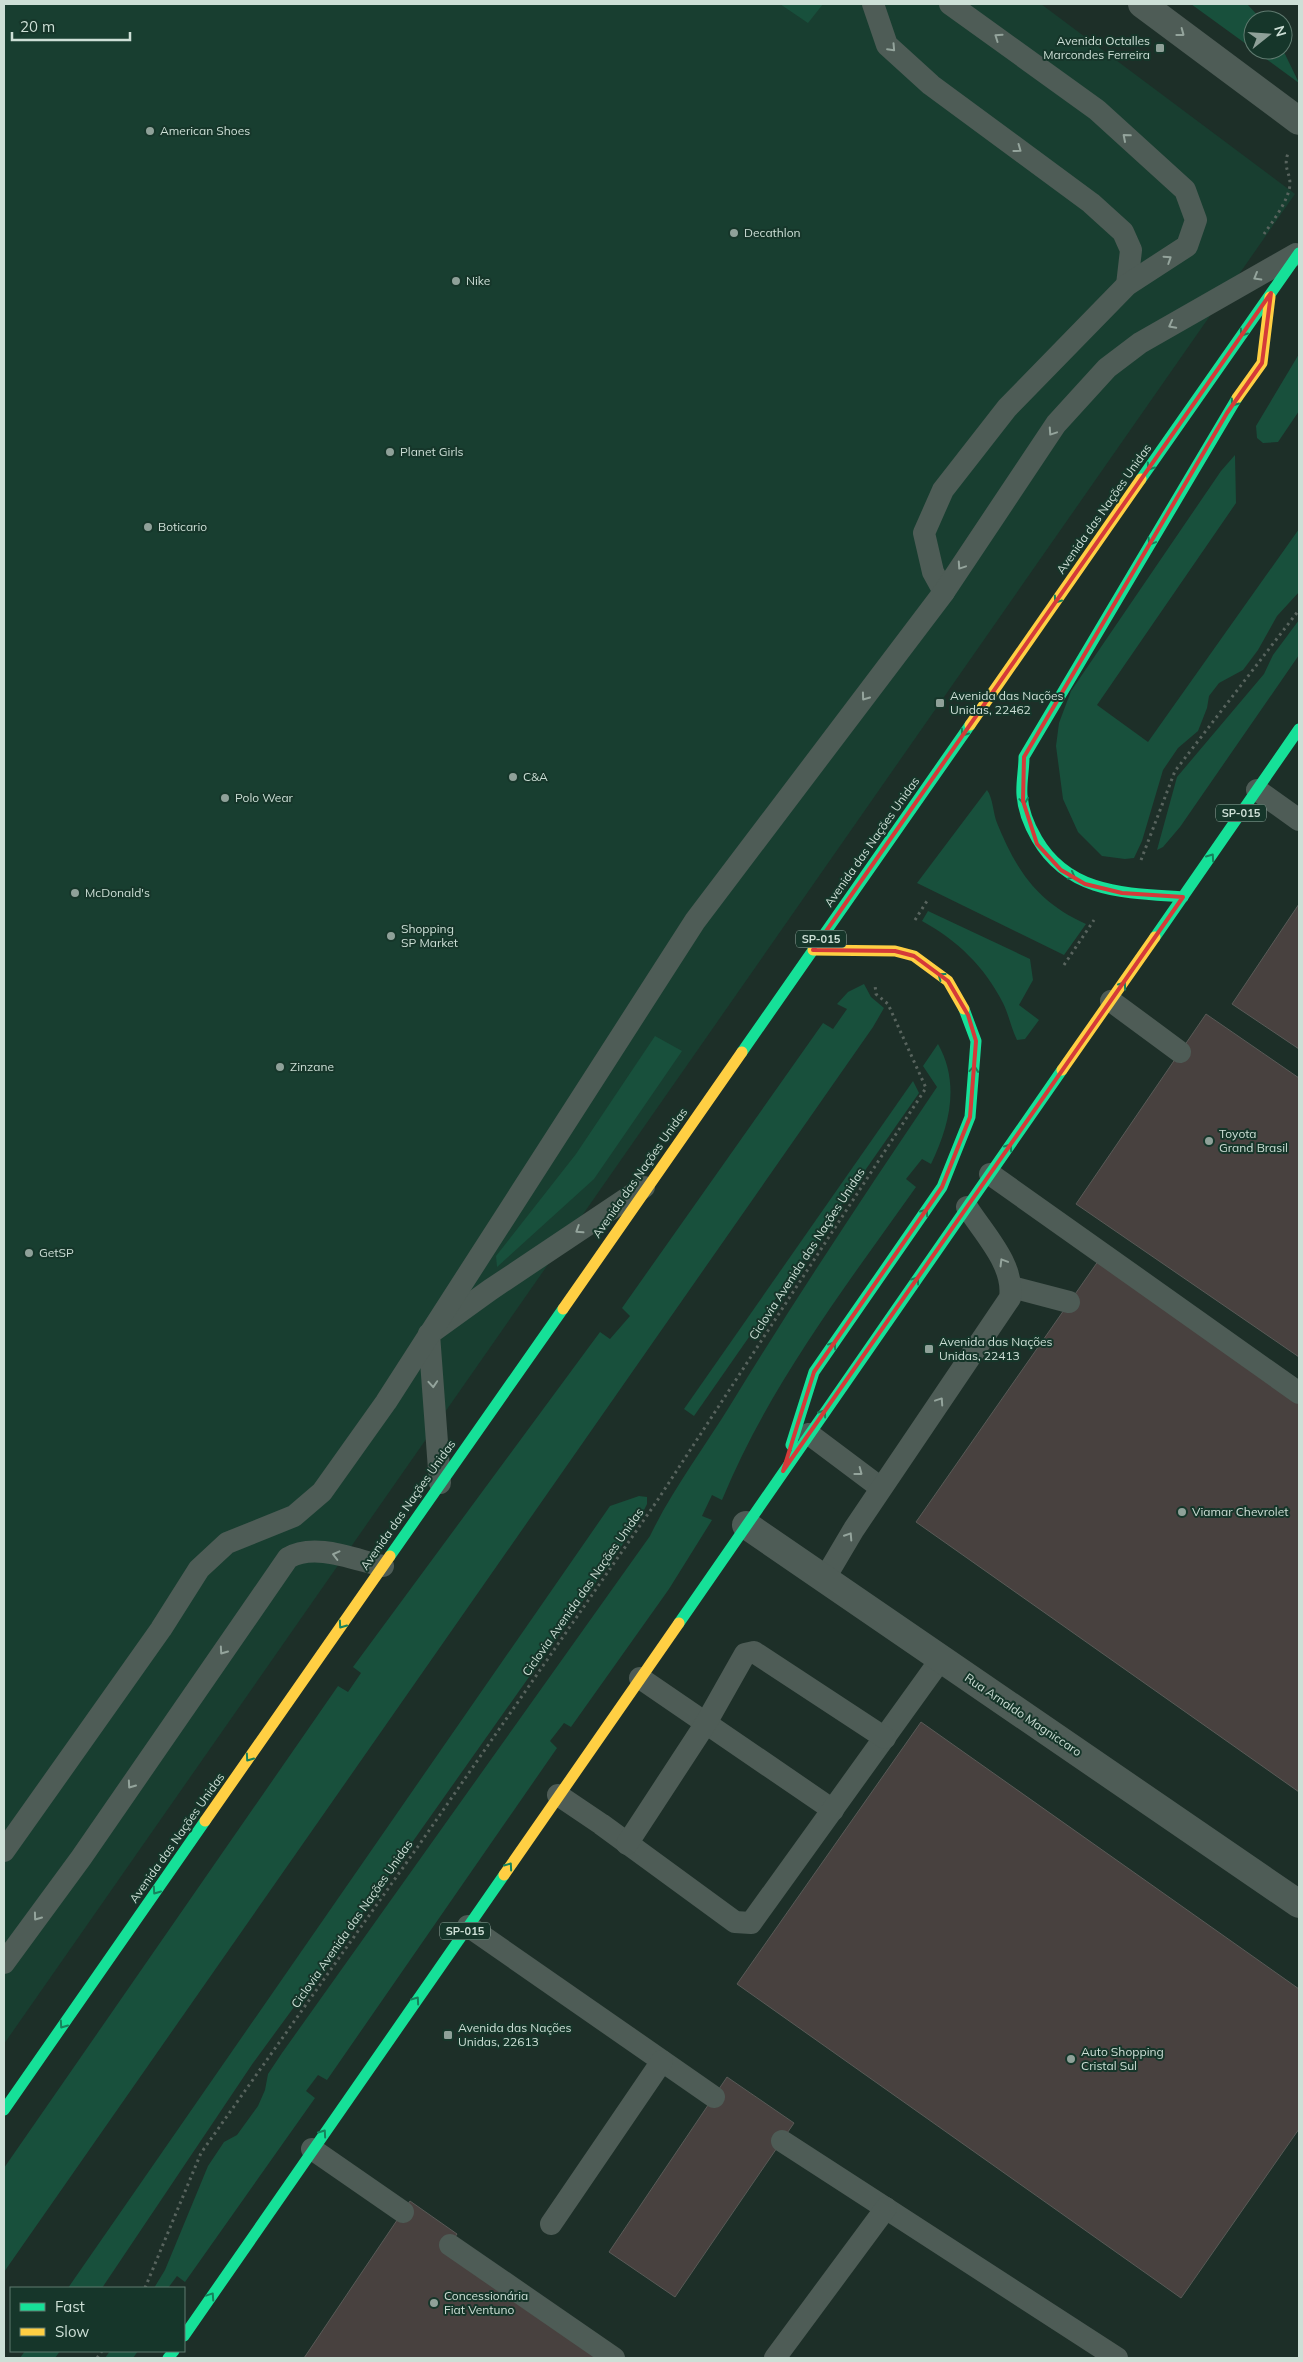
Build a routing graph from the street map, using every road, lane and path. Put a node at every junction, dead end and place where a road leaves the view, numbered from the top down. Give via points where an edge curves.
1 (873, 4) edge
2 (950, 4) edge
3 (1142, 4) edge
4 (1299, 121) edge
5 (1288, 152) dead end
6 (1258, 241) dead end
7 (1299, 253) edge
8 (1127, 286) junction
9 (1271, 293) junction
10 (944, 592) junction
11 (1299, 610) edge
12 (1299, 729) edge
13 (1257, 790) junction
14 (1299, 820) edge
15 (1116, 892) junction
16 (1183, 897) junction
17 (928, 901) dead end
18 (813, 950) junction
19 (895, 951) junction
20 (1064, 965) dead end
21 (1111, 1001) junction
22 (1180, 1052) dead end
23 (990, 1174) junction
24 (650, 1184) junction
25 (967, 1207) junction
26 (1012, 1287) junction
27 (1070, 1302) dead end
28 (430, 1334) junction
29 (1299, 1393) edge
30 (809, 1434) junction
31 (783, 1471) junction
32 (440, 1483) junction
33 (881, 1488) junction
34 (746, 1526) junction
35 (383, 1566) junction
36 (825, 1578) junction
37 (941, 1659) junction
38 (640, 1678) junction
39 (706, 1723) junction
40 (885, 1738) junction
41 (558, 1795) junction
42 (833, 1810) junction
43 (627, 1844) junction
44 (4, 1851) edge
45 (1299, 1904) edge
46 (468, 1926) junction
47 (4, 1963) edge
48 (662, 2061) junction
49 (714, 2097) dead end
50 (4, 2110) edge
51 (782, 2141) dead end
52 (312, 2149) junction
53 (886, 2208) junction
54 (403, 2212) dead end
55 (551, 2224) dead end
56 (450, 2244) dead end
57 (145, 2287) edge
58 (185, 2335) edge
59 (614, 2358) edge
60 (775, 2358) edge
61 (1118, 2358) edge

1 -> 8 lane via 887,44 931,85 1091,203 1123,232 1131,250
8 -> 2 lane via 1187,246 1196,220 1185,190 1097,110
3 -> 4 street
5 - 6 path via 1285,163 1290,183 1287,194
7 - 9 highway, Avenida das Nações Unidas / SP-015
7 -> 10 lane via 1140,343 1106,368 1056,424
8 - 10 lane via 1007,408 943,490 924,533 932,572
9 -> 15 highway via 1262,363 1227,413 1024,757 1023,801 1037,844 1061,870 1085,884
9 -> 18 highway, Avenida das Nações Unidas / SP-015
10 -> 28 lane via 695,921
11 - 15 path via 1174,771 1143,857
12 - 13 highway, SP-015
13 - 14 lane
16 -> 13 highway, SP-015
15 - 16 highway
15 - 20 path
21 -> 16 highway, SP-015
17 - 19 path, Ciclovia Avenida das Nações Unidas
18 - 19 highway
18 - 24 highway, Avenida das Nações Unidas / SP-015
31 -> 19 highway via 814,1372 942,1187 970,1117 976,1041 968,1015 948,981 914,956
19 - 57 path, Ciclovia Avenida das Nações Unidas via 874,986 876,994 888,1004 926,1088 657,1501 414,1853 201,2153
21 - 22 lane
23 -> 21 highway, SP-015
23 - 25 highway, SP-015
23 - 29 lane
24 -> 28 lane via 490,1290
24 - 32 highway, Avenida das Nações Unidas / SP-015
26 -> 25 lane via 1007,1267
30 -> 25 highway, SP-015
26 - 27 lane
33 -> 26 lane via 1010,1298
28 -> 32 lane
28 - 44 lane via 322,1492 294,1516 228,1543 199,1569 161,1629
30 - 31 highway, SP-015
30 -> 33 lane
31 - 34 highway, SP-015
32 - 35 highway, Avenida das Nações Unidas / SP-015
36 -> 33 lane
34 - 36 street, Rua Arnaldo Magniccaro
34 - 38 highway, SP-015
35 -> 47 lane via 327,1553 306,1552 288,1558
35 -> 50 highway, Avenida das Nações Unidas / SP-015
36 - 37 street, Rua Arnaldo Magniccaro
37 - 40 lane
37 - 45 street, Rua Arnaldo Magniccaro
38 - 39 lane
38 - 41 highway, SP-015
39 - 40 lane via 745,1654 754,1652
39 - 42 lane
39 - 43 lane
40 - 42 lane
41 - 43 lane
46 -> 41 highway, SP-015
42 - 43 lane via 751,1923 735,1922
46 - 48 lane
52 -> 46 highway, SP-015
48 - 49 lane
48 - 55 lane
51 - 53 lane
52 - 54 lane
58 -> 52 highway, SP-015
53 - 60 lane
53 - 61 lane
56 - 59 lane

